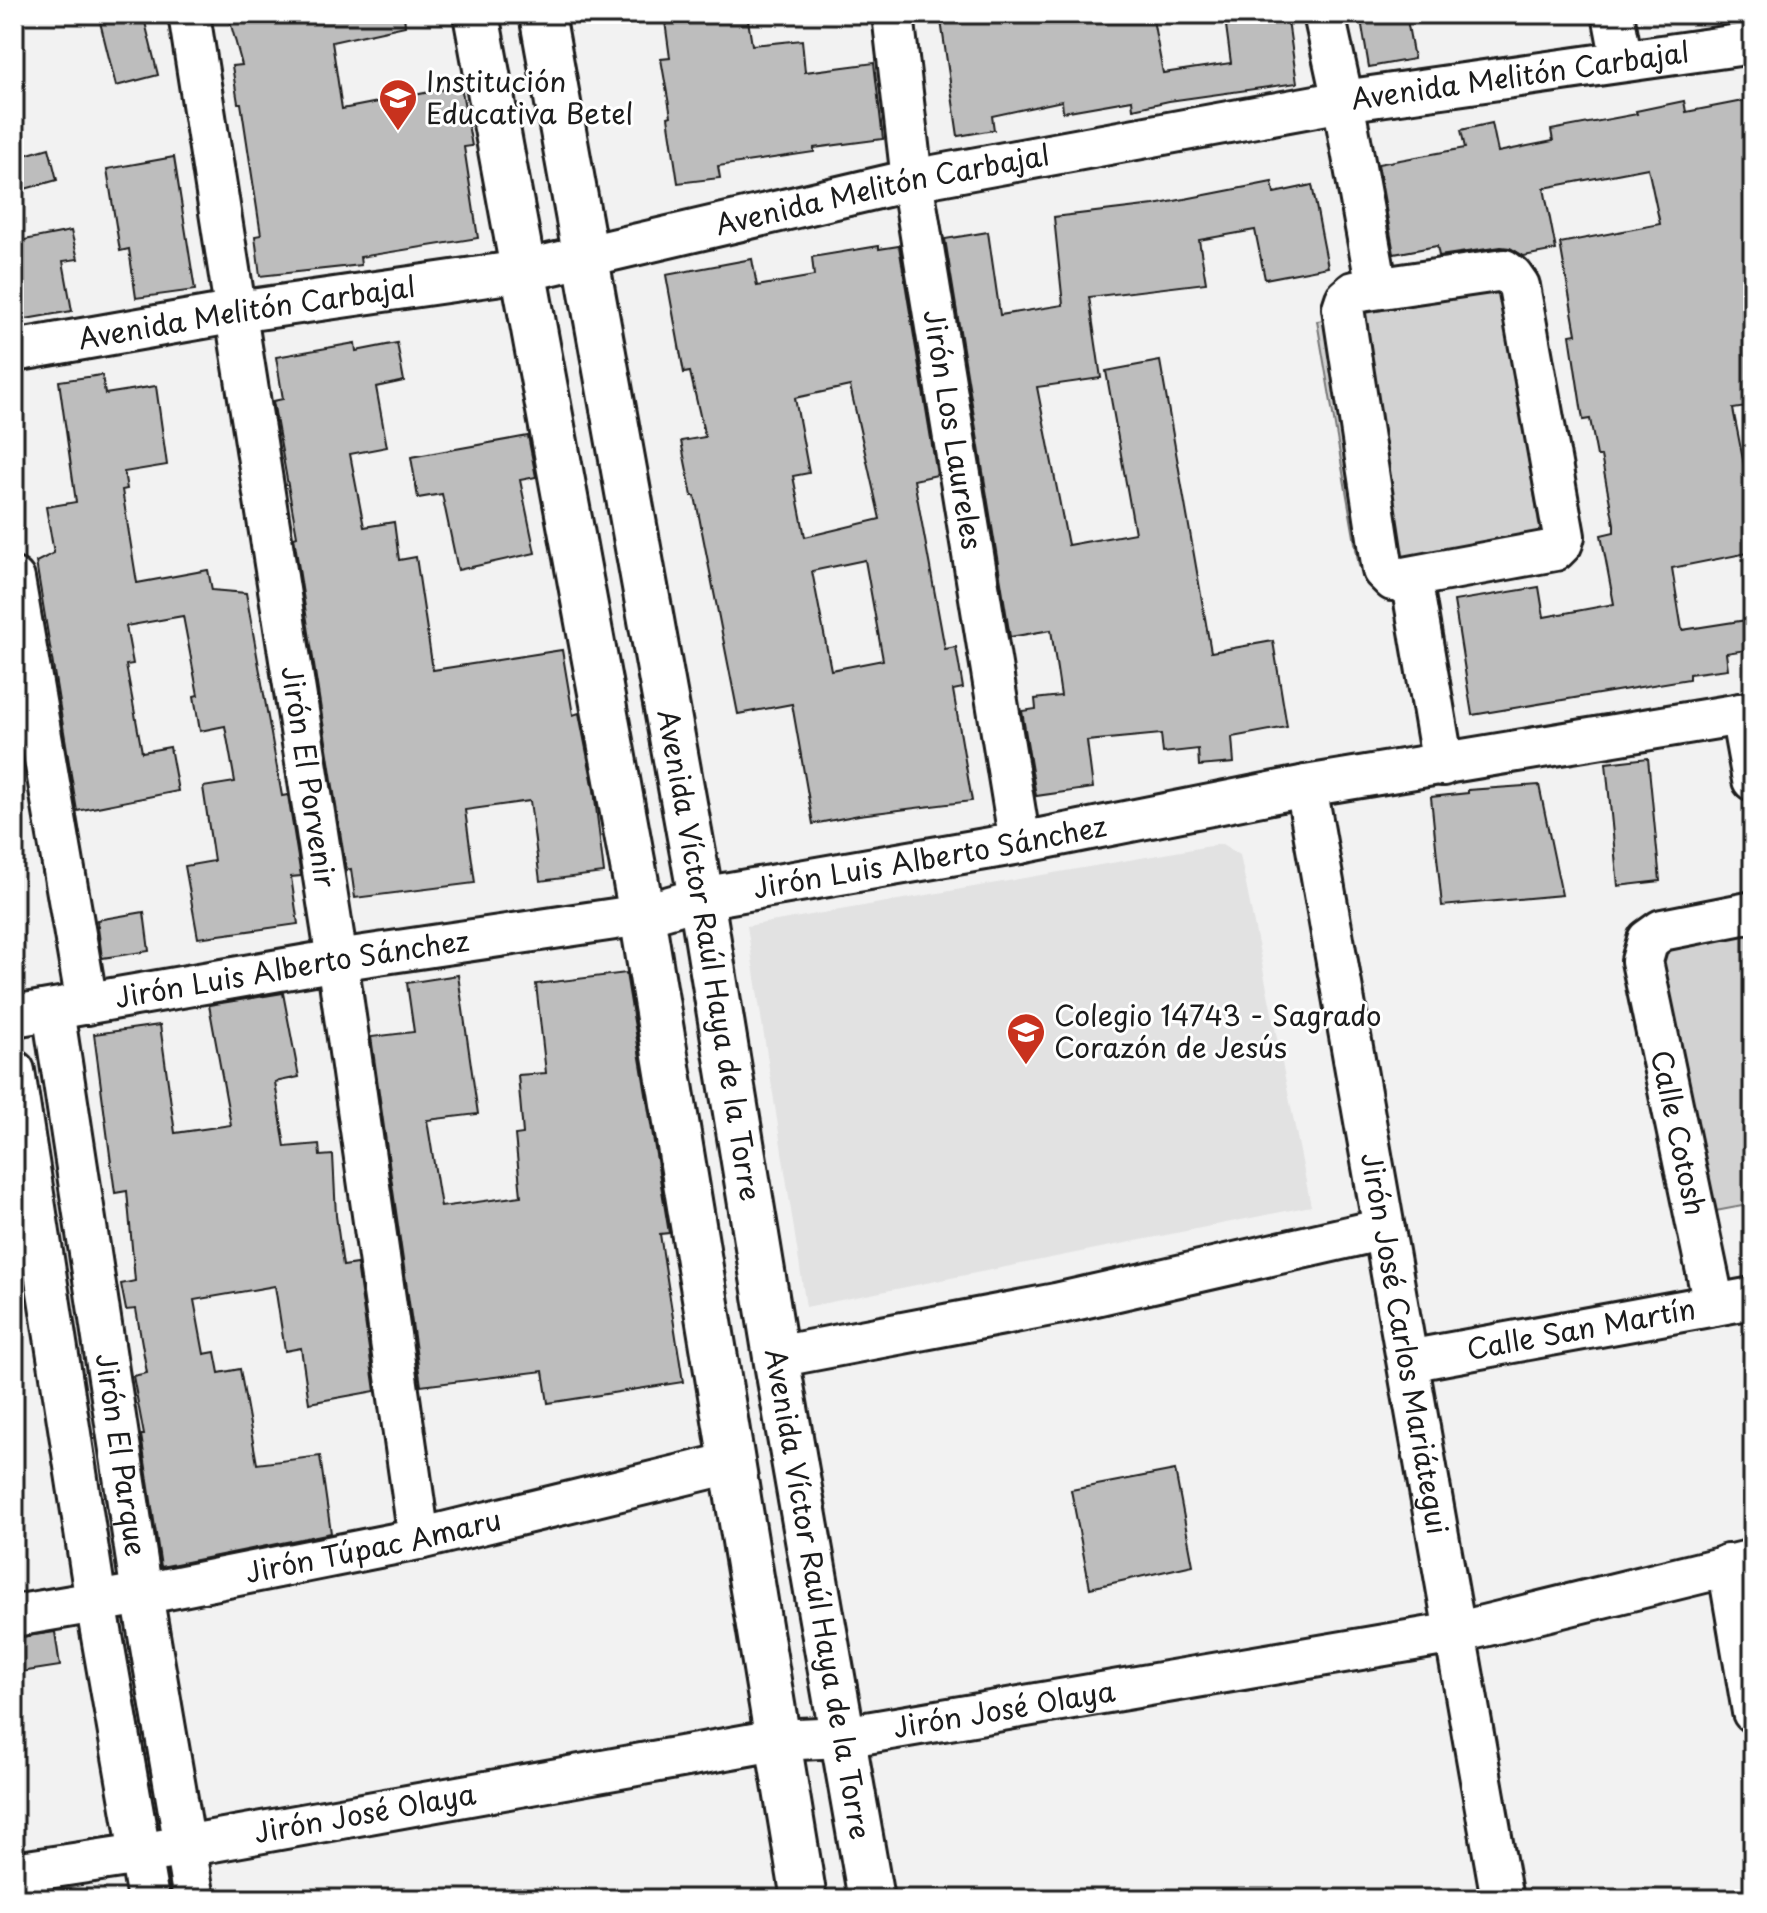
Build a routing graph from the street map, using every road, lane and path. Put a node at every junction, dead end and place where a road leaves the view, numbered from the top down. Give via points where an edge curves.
1 (189, 14) edge
2 (476, 14) edge
3 (542, 14) edge
4 (893, 14) edge
5 (1324, 14) edge
6 (1613, 14) edge
7 (1753, 43) edge
8 (1622, 61) junction
9 (1343, 101) junction
10 (912, 180) junction
11 (587, 255) junction
12 (523, 271) junction
13 (1377, 288) junction
14 (237, 312) junction
15 (14, 351) edge
16 (1411, 578) junction
17 (14, 579) edge
18 (1747, 713) edge
19 (1443, 765) junction
20 (1753, 780) edge
21 (1306, 786) junction
22 (1020, 843) junction
23 (701, 898) junction
24 (1753, 912) edge
25 (642, 915) junction
26 (337, 960) junction
27 (70, 1007) junction
28 (14, 1016) edge
29 (14, 1071) edge
30 (1384, 1229) junction
31 (1753, 1298) edge
32 (1714, 1305) junction
33 (776, 1357) junction
34 (1408, 1361) junction
35 (731, 1463) junction
36 (419, 1539) junction
37 (1740, 1562) edge
38 (142, 1594) junction
39 (96, 1602) junction
40 (14, 1616) edge
41 (1455, 1633) junction
42 (1753, 1712) edge
43 (843, 1737) junction
44 (776, 1740) junction
45 (184, 1846) junction
46 (140, 1854) junction
47 (14, 1873) edge
48 (148, 1899) edge
49 (194, 1899) edge
50 (804, 1899) edge
51 (871, 1899) edge
52 (1502, 1899) edge

1 - 14 street, Jirón El Porvenir
2 - 12 main road
3 - 11 main road, Avenida Víctor Raúl Haya de la Torre
4 - 10 street, Jirón Los Laureles
5 - 9 street
6 - 8 street
7 - 8 street, Avenida Melitón Carbajal
8 - 9 street, Avenida Melitón Carbajal
9 - 10 street, Avenida Melitón Carbajal
9 - 13 street
10 - 11 street, Avenida Melitón Carbajal
10 - 22 street, Jirón Los Laureles
11 - 12 street, Avenida Melitón Carbajal
11 - 23 main road, Avenida Víctor Raúl Haya de la Torre
12 - 14 street, Avenida Melitón Carbajal
12 - 25 main road
13 - 16 street via 1354,292 1343,308 1383,570 1393,580
13 - 16 street via 1504,270 1512,276 1519,286 1564,536 1555,550
14 - 15 street, Avenida Melitón Carbajal
14 - 26 street, Jirón El Porvenir
16 - 19 street
17 - 27 street, Jirón El Parque
18 - 19 street, Jirón Luis Alberto Sánchez
18 - 20 street
19 - 21 street, Jirón Luis Alberto Sánchez
21 - 22 street, Jirón Luis Alberto Sánchez
21 - 30 street, Jirón José Carlos Mariátegui
22 - 23 street, Jirón Luis Alberto Sánchez
23 - 25 street, Jirón Luis Alberto Sánchez
23 - 33 main road, Avenida Víctor Raúl Haya de la Torre
24 - 32 street, Calle Cotosh via 1662,930 1648,940 1642,961
25 - 26 street, Jirón Luis Alberto Sánchez
25 - 35 main road
26 - 27 street, Jirón Luis Alberto Sánchez
26 - 36 street, Jirón El Porvenir
27 - 28 street, Jirón Luis Alberto Sánchez
27 - 38 street, Jirón El Parque
29 - 39 street, Jirón El Parque
30 - 33 street via 1056,1304
30 - 34 street, Jirón José Carlos Mariátegui
31 - 32 street, Calle San Martín
32 - 34 street, Calle San Martín
33 - 43 main road, Avenida Víctor Raúl Haya de la Torre
34 - 41 street, Jirón José Carlos Mariátegui
35 - 36 street, Jirón Túpac Amaru
35 - 44 main road
36 - 38 street, Jirón Túpac Amaru
37 - 41 street, Jirón José Olaya
37 - 42 street
38 - 39 street, Jirón Túpac Amaru
38 - 45 street, Jirón El Parque
39 - 40 street, Jirón Túpac Amaru
39 - 46 street, Jirón El Parque
41 - 43 street, Jirón José Olaya
41 - 52 street, Jirón José Carlos Mariátegui
43 - 44 street, Jirón José Olaya
43 - 51 main road, Avenida Víctor Raúl Haya de la Torre
44 - 45 street, Jirón José Olaya
44 - 50 main road
45 - 46 street, Jirón José Olaya
45 - 49 street, Jirón El Parque
46 - 47 street, Jirón José Olaya
46 - 48 street, Jirón El Parque

